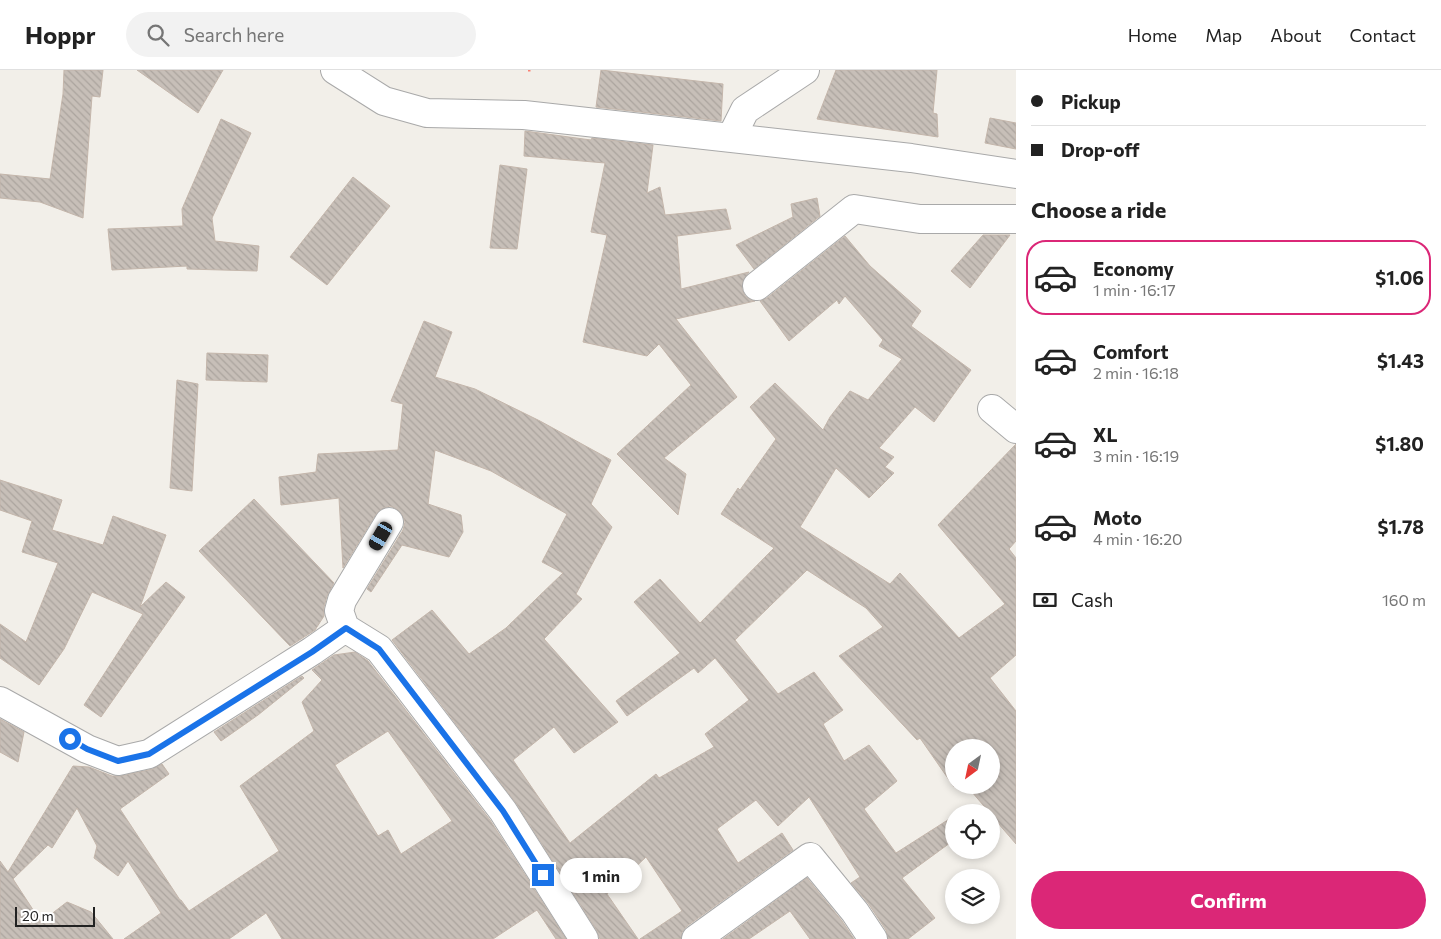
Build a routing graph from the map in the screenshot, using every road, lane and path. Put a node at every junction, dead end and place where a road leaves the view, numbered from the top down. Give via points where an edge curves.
1 (335, 70) edge
2 (528, 70) edge
3 (532, 70) edge
4 (805, 70) edge
5 (731, 138) junction
6 (1016, 174) edge
7 (1016, 219) edge
8 (757, 286) dead end
9 (992, 409) dead end
10 (1016, 430) edge
11 (389, 522) dead end
12 (346, 628) junction
13 (0, 701) edge
14 (584, 939) edge
15 (696, 939) edge
16 (873, 939) edge

1 - 5 street via 384,101 427,113 524,115
2 - 3 path
4 - 5 street via 745,110
5 - 6 street via 911,158
7 - 8 street via 920,219 854,209
9 - 10 street
11 - 12 street via 342,600 339,611
12 - 13 street via 149,754 118,761 87,749
12 - 14 street via 379,649 503,811
15 - 16 street via 810,857

